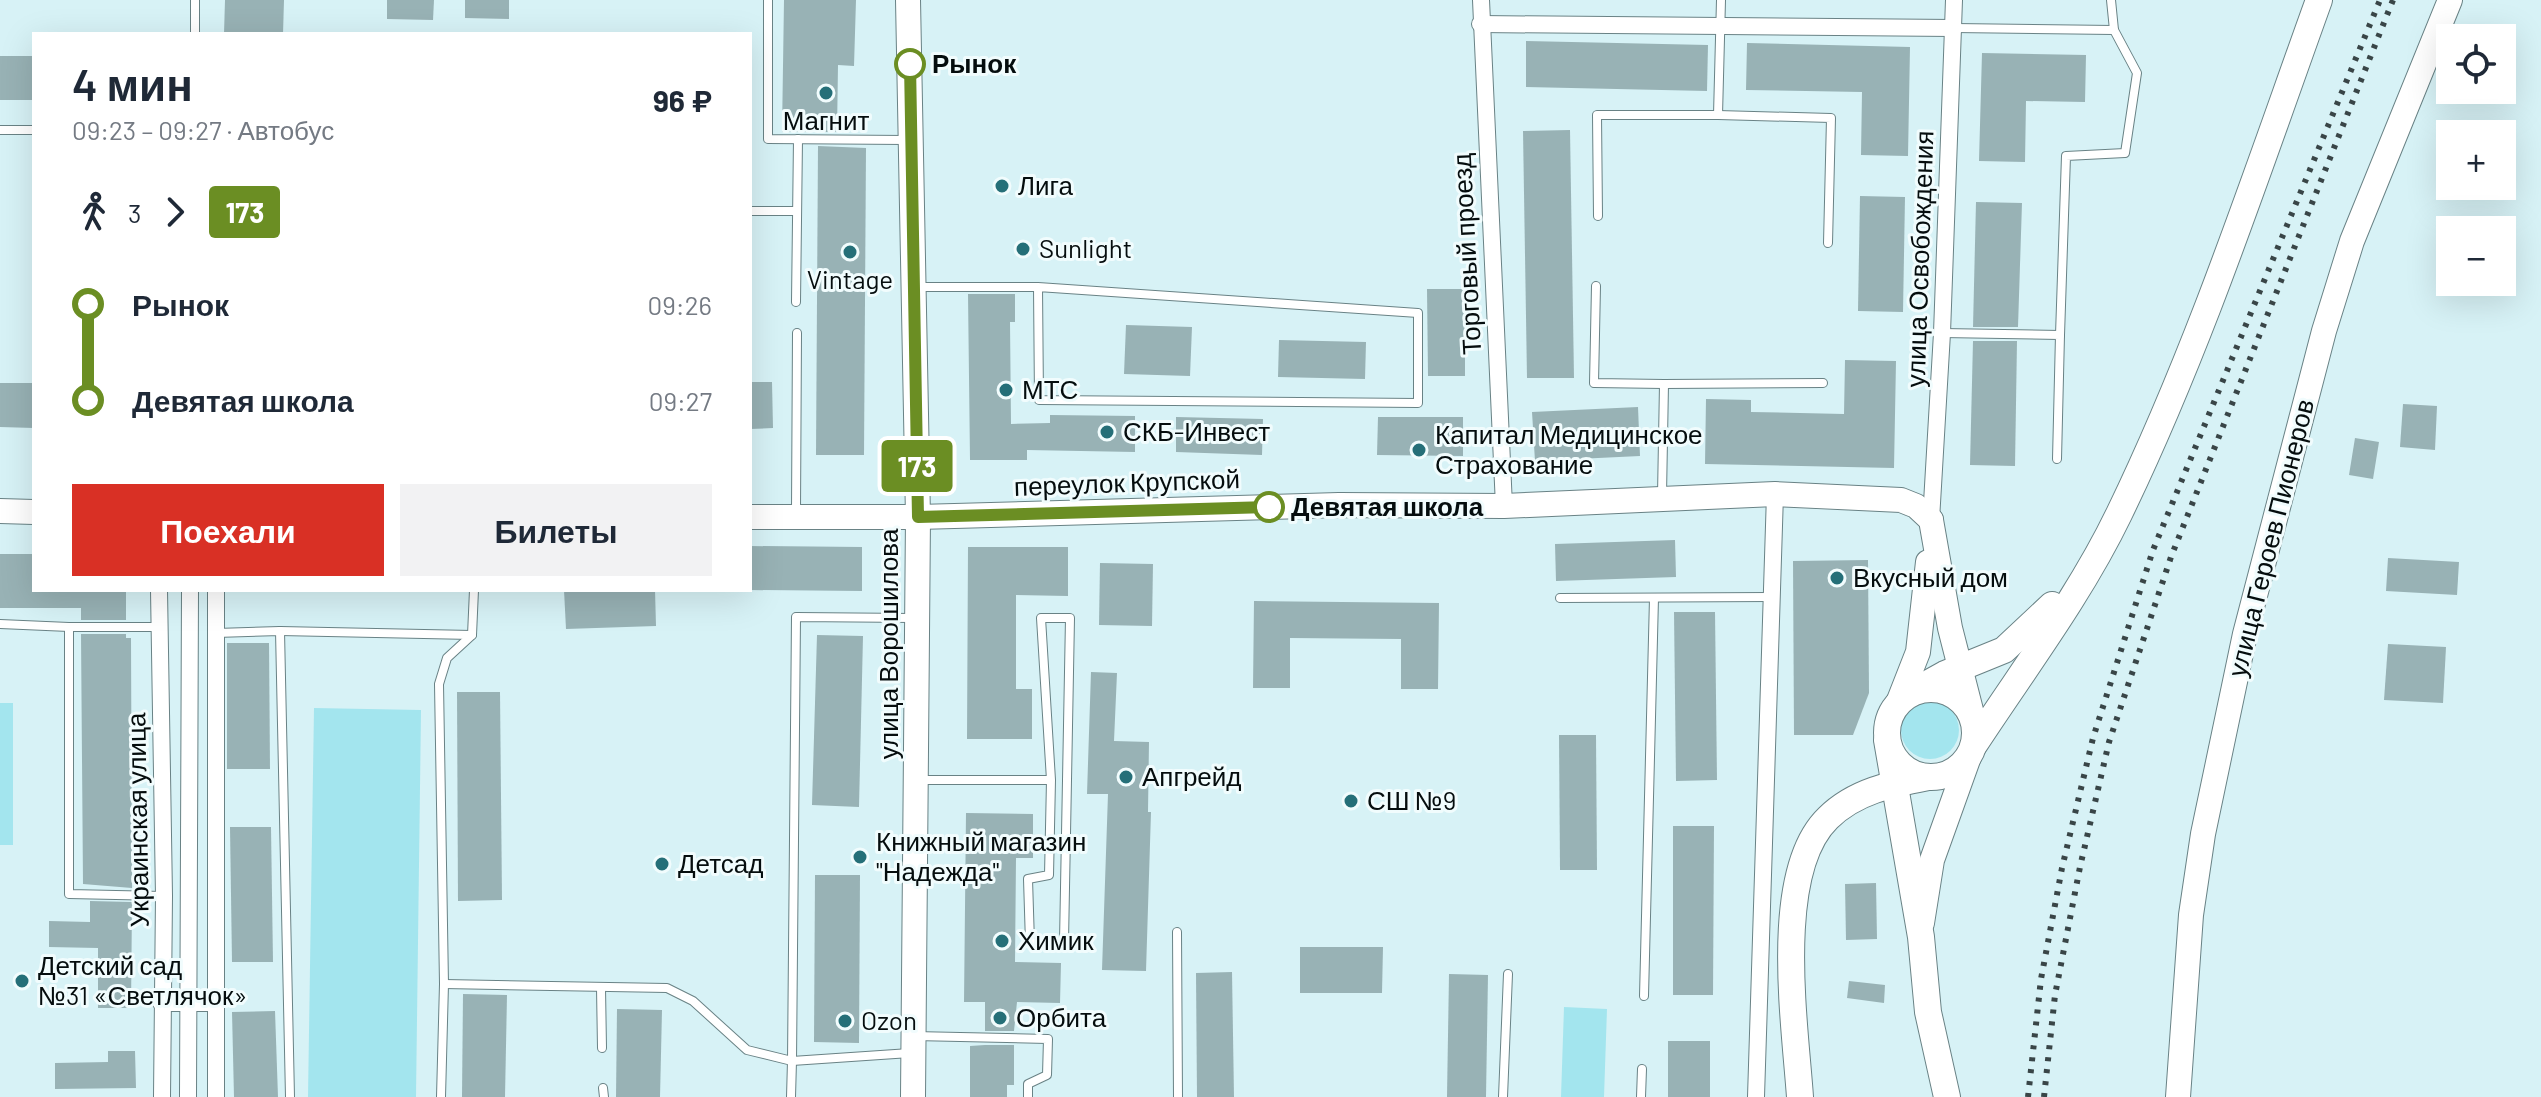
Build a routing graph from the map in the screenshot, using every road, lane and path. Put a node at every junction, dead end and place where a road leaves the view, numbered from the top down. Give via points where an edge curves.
1 (195, 0) edge
2 (768, 0) edge
3 (908, 0) edge
4 (1481, 0) edge
5 (1721, 0) edge
6 (1954, 0) edge
7 (2111, 0) edge
8 (2319, 0) edge
9 (2450, 0) edge
10 (1480, 24) junction
11 (1720, 26) junction
12 (1954, 28) junction
13 (2114, 30) junction
14 (195, 32) edge
15 (1718, 115) junction
16 (0, 130) edge
17 (32, 130) edge
18 (798, 139) junction
19 (912, 140) junction
20 (752, 211) edge
21 (797, 211) junction
22 (1598, 216) dead end
23 (1828, 243) dead end
24 (1596, 286) dead end
25 (914, 287) junction
26 (1038, 287) junction
27 (796, 302) dead end
28 (797, 333) dead end
29 (1942, 333) junction
30 (2060, 335) junction
31 (1823, 383) dead end
32 (1664, 384) junction
33 (2057, 459) dead end
34 (1775, 494) junction
35 (1662, 499) junction
36 (1504, 506) junction
37 (0, 511) edge
38 (32, 512) edge
39 (752, 517) edge
40 (796, 517) junction
41 (918, 517) junction
42 (1931, 520) junction
43 (2093, 561) junction
44 (159, 592) edge
45 (190, 592) edge
46 (216, 592) edge
47 (474, 592) edge
48 (1771, 597) junction
49 (1560, 598) dead end
50 (1654, 598) junction
51 (918, 618) junction
52 (0, 624) edge
53 (69, 627) junction
54 (159, 627) junction
55 (280, 631) junction
56 (216, 633) junction
57 (472, 635) junction
58 (1962, 669) junction
59 (1906, 697) junction
60 (1887, 740) junction
61 (1973, 740) junction
62 (1928, 777) junction
63 (916, 780) junction
64 (1051, 780) junction
65 (1893, 784) junction
66 (164, 896) junction
67 (1177, 932) dead end
68 (1921, 937) junction
69 (1508, 974) dead end
70 (444, 984) junction
71 (601, 988) junction
72 (1644, 996) dead end
73 (161, 1003) junction
74 (215, 1003) junction
75 (186, 1004) junction
76 (913, 1045) junction
77 (602, 1048) dead end
78 (792, 1061) junction
79 (1642, 1069) dead end
80 (162, 1097) edge
81 (188, 1097) edge
82 (216, 1097) edge
83 (290, 1097) edge
84 (441, 1097) edge
85 (791, 1097) edge
86 (913, 1097) edge
87 (1028, 1097) edge
88 (1178, 1097) edge
89 (1503, 1097) edge
90 (1641, 1097) edge
91 (1756, 1097) edge
92 (1800, 1097) edge
93 (1947, 1097) edge
94 (2178, 1097) edge

1 - 14 lane
2 - 18 lane via 768,139
3 - 19 street, улица Ворошилова
4 - 10 street, Торговый проезд
5 - 11 lane
6 - 12 street, улица Освобождения
7 - 13 lane
8 - 43 main road via 2208,308 2119,514
9 - 94 street, улица Героев Пионеров via 2352,241 2245,634 2191,915
10 - 11 street
10 - 36 street, Торговый проезд
11 - 12 street
11 - 15 lane
12 - 13 lane
12 - 29 street, улица Освобождения
13 - 30 lane via 2137,73 2125,153 2066,156
15 - 22 lane via 1597,115
15 - 23 lane via 1831,118
16 - 17 lane
18 - 19 lane
18 - 21 lane
19 - 25 street, улица Ворошилова
20 - 21 lane
21 - 27 lane
24 - 32 lane via 1594,383
25 - 26 lane
25 - 41 street, улица Ворошилова
26 - 26 lane via 1039,400 1418,403 1418,313
28 - 40 lane
29 - 30 lane
29 - 42 street, улица Освобождения
30 - 33 lane
31 - 32 lane
32 - 35 lane
34 - 35 street, переулок Крупской
34 - 42 street, переулок Крупской via 1901,500
34 - 48 street
35 - 36 street, переулок Крупской
36 - 41 street, переулок Крупской via 1339,505
37 - 38 street
39 - 40 street, переулок Крупской
40 - 41 street, переулок Крупской
41 - 51 street, улица Ворошилова
42 - 58 street
42 - 59 street via 1918,652
43 - 58 main road via 2027,631 1991,657
43 - 61 main road
44 - 54 street, Украинская улица
45 - 75 street
46 - 56 street
47 - 57 lane
48 - 50 lane
48 - 91 street
49 - 50 lane
50 - 72 lane
51 - 63 street, улица Ворошилова
51 - 78 lane via 796,617
52 - 53 lane
53 - 54 lane
53 - 66 lane via 69,894
54 - 66 street, Украинская улица
55 - 56 lane
55 - 57 lane
55 - 83 lane
56 - 74 street
57 - 70 lane via 447,658 439,684
58 - 59 main road
58 - 61 street
59 - 60 main road via 1888,720
59 - 61 main road via 1936,688 1947,691 1964,703
60 - 62 main road via 1901,766
60 - 65 main road
61 - 62 main road via 1953,772
61 - 68 street via 1932,860
62 - 65 main road
63 - 64 lane
63 - 76 street, улица Ворошилова
64 - 64 lane via 1049,875 1028,879 1030,943 1064,942 1070,618 1041,618
65 - 68 main road
65 - 92 main road via 1845,804 1808,842 1792,914
66 - 73 street, Украинская улица
67 - 88 lane
68 - 93 main road via 1928,1012
69 - 89 lane
70 - 71 lane
70 - 84 lane
71 - 77 lane
71 - 78 lane via 667,988 693,1001 747,1050
73 - 75 street
73 - 80 street, Украинская улица
74 - 75 street
74 - 82 street
75 - 81 street
76 - 78 lane
76 - 86 street, улица Ворошилова
76 - 87 lane via 1048,1039 1047,1075 1028,1084
78 - 85 lane
79 - 90 lane

